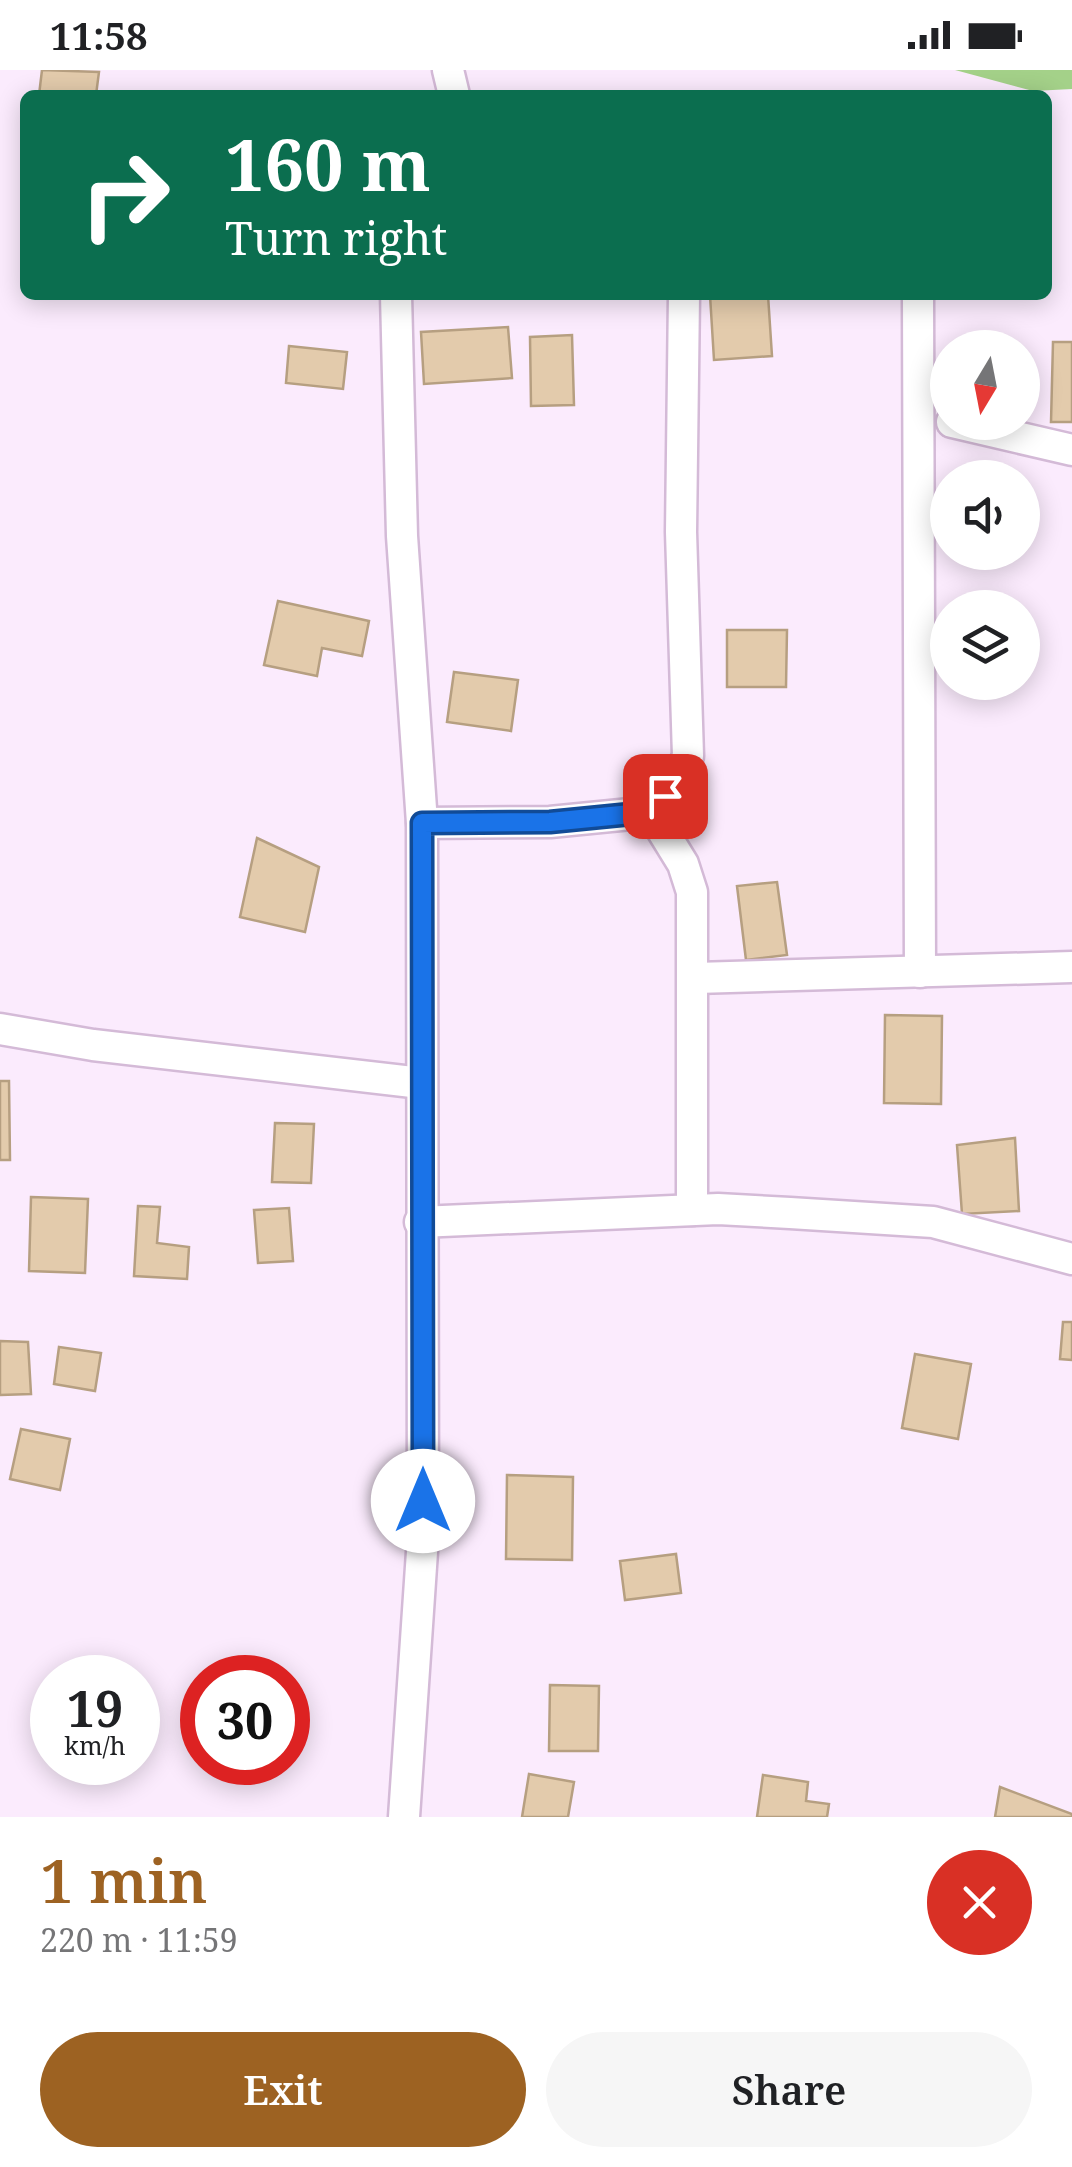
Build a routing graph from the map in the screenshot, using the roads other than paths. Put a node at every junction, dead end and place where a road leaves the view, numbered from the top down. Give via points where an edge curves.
1 (396, 300) edge
2 (684, 300) edge
3 (919, 300) edge
4 (930, 366) edge
5 (938, 440) edge
6 (1028, 440) edge
7 (1072, 450) edge
8 (651, 812) junction
9 (422, 823) junction
10 (1072, 967) edge
11 (920, 972) junction
12 (696, 978) junction
13 (0, 1029) edge
14 (422, 1083) junction
15 (692, 1210) junction
16 (420, 1222) junction
17 (1072, 1260) edge
18 (404, 1817) edge

1 - 9 street via 402,536
2 - 8 street via 681,532 688,756
3 - 4 street
5 - 11 street
6 - 7 street
8 - 9 street via 550,822
8 - 12 street via 692,892
9 - 14 street
10 - 11 street
11 - 12 street
12 - 15 street
13 - 14 street
14 - 16 street
15 - 16 street
15 - 17 street via 933,1222
16 - 18 street via 423,1537

